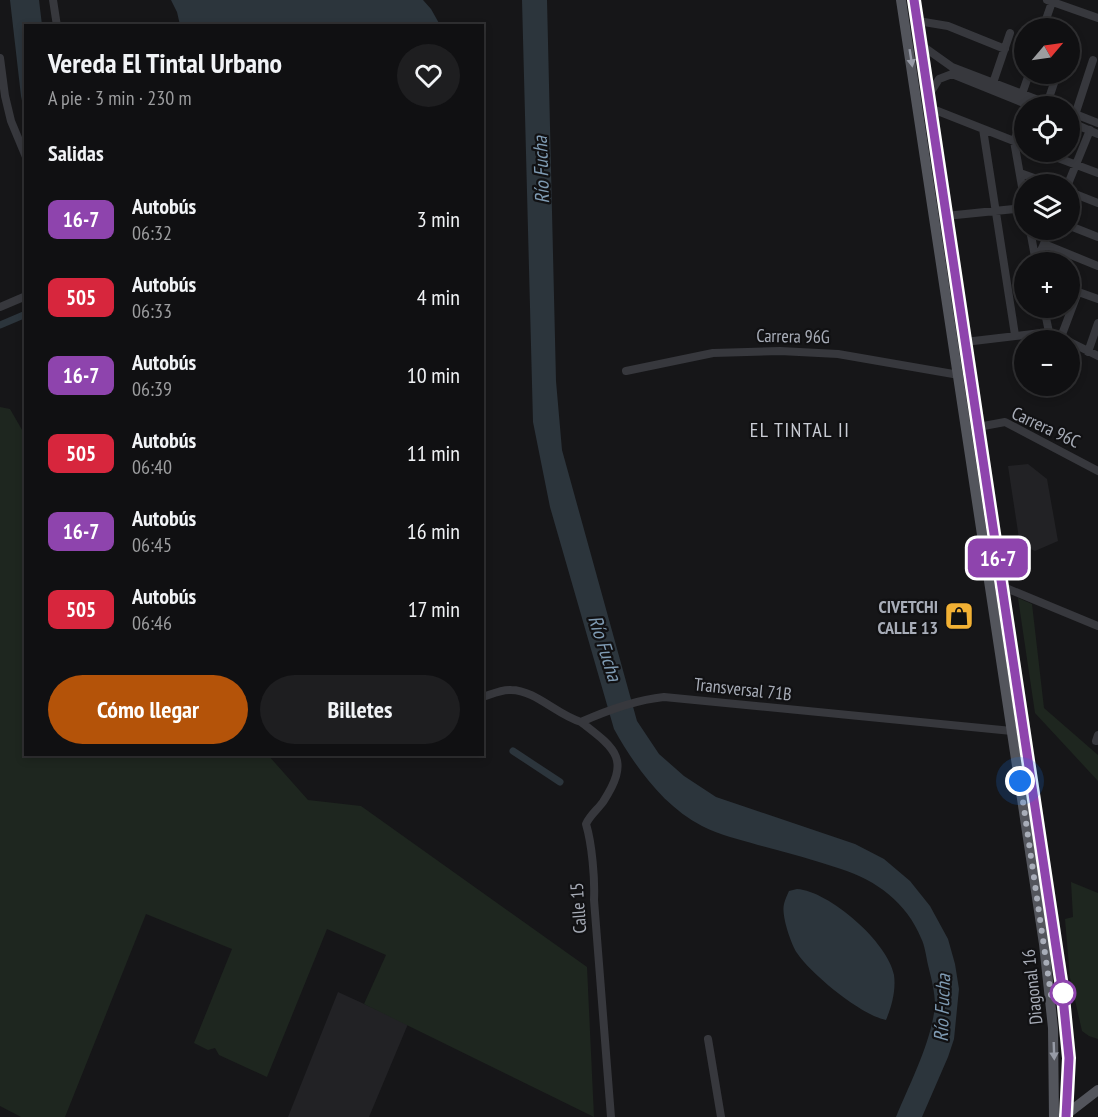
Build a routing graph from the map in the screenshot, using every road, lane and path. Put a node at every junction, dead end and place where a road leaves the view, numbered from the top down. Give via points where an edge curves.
1 (53, 0) edge
2 (902, 0) edge
3 (915, 0) edge
4 (1049, 1) edge
5 (1045, 18) edge
6 (1098, 18) edge
7 (918, 21) junction
8 (57, 24) edge
9 (1010, 33) dead end
10 (921, 45) junction
11 (1005, 49) junction
12 (0, 58) edge
13 (1093, 60) dead end
14 (993, 83) junction
15 (1026, 84) edge
16 (1022, 94) joint
17 (928, 95) junction
18 (1079, 96) edge
19 (1014, 98) edge
20 (930, 108) junction
21 (1080, 118) edge
22 (1080, 122) edge
23 (1098, 123) edge
24 (983, 129) junction
25 (1094, 132) edge
26 (1014, 141) edge
27 (24, 152) edge
28 (1018, 162) edge
29 (1068, 162) edge
30 (1076, 165) junction
31 (1020, 173) edge
32 (1098, 173) edge
33 (1072, 174) edge
34 (1080, 196) edge
35 (1098, 202) edge
36 (1014, 209) edge
37 (996, 211) junction
38 (946, 216) junction
39 (1080, 230) edge
40 (1098, 237) edge
41 (1046, 240) edge
42 (1044, 244) junction
43 (1040, 252) edge
44 (1098, 266) edge
45 (1080, 293) edge
46 (24, 297) edge
47 (1098, 299) edge
48 (0, 307) edge
49 (1098, 323) edge
50 (1015, 330) edge
51 (1014, 335) edge
52 (965, 342) junction
53 (1080, 348) edge
54 (1088, 352) junction
55 (1098, 356) edge
56 (626, 371) dead end
57 (959, 375) junction
58 (978, 427) junction
59 (1098, 471) edge
60 (1001, 586) junction
61 (1098, 626) edge
62 (484, 697) edge
63 (581, 722) junction
64 (1012, 731) junction
65 (708, 1039) dead end
66 (1098, 1090) edge
67 (1065, 1116) edge
68 (611, 1117) edge
69 (721, 1117) edge
70 (1054, 1117) edge

1 - 8 street
2 -> 57 main road, Diagonal 16
3 - 7 main road, Diagonal 16
4 - 5 street
4 - 6 street
7 - 10 main road, Diagonal 16
7 - 11 street via 948,26
9 - 11 street
10 - 14 street via 945,63
10 - 17 main road, Diagonal 16
11 - 14 street
12 - 27 street via 11,121
13 - 18 street
14 - 16 street
15 - 16 street
17 - 19 street via 939,79 952,74
17 - 20 main road, Diagonal 16
20 - 24 street
20 - 38 main road, Diagonal 16
21 - 23 street
22 - 25 street
24 - 26 street
24 - 37 street
25 - 30 street
28 - 31 street
29 - 30 street
30 - 32 street
30 - 33 street
34 - 35 street
36 - 37 street
37 - 38 street
37 - 50 street
38 - 52 main road, Diagonal 16
39 - 40 street
41 - 42 street
42 - 43 street
42 - 44 street
45 - 47 street
46 - 48 street
49 - 54 street
51 - 52 street
52 - 58 main road, Diagonal 16
53 - 54 street
54 - 55 street
56 - 57 street, Carrera 96G via 712,353 780,351 838,354
57 - 64 main road, Diagonal 16
58 - 59 street, Carrera 96C via 1005,422
58 - 60 main road, Diagonal 16
60 - 61 street
60 - 67 main road, Diagonal 16 via 1062,987 1069,1058
62 - 63 street via 514,690
63 - 64 street, Transversal 71B via 647,699 664,698
63 - 68 street, Calle 15 via 610,745 618,758 618,769 603,802 586,824
64 -> 70 main road, Diagonal 16 via 1051,995
65 - 69 street
66 - 67 main road

